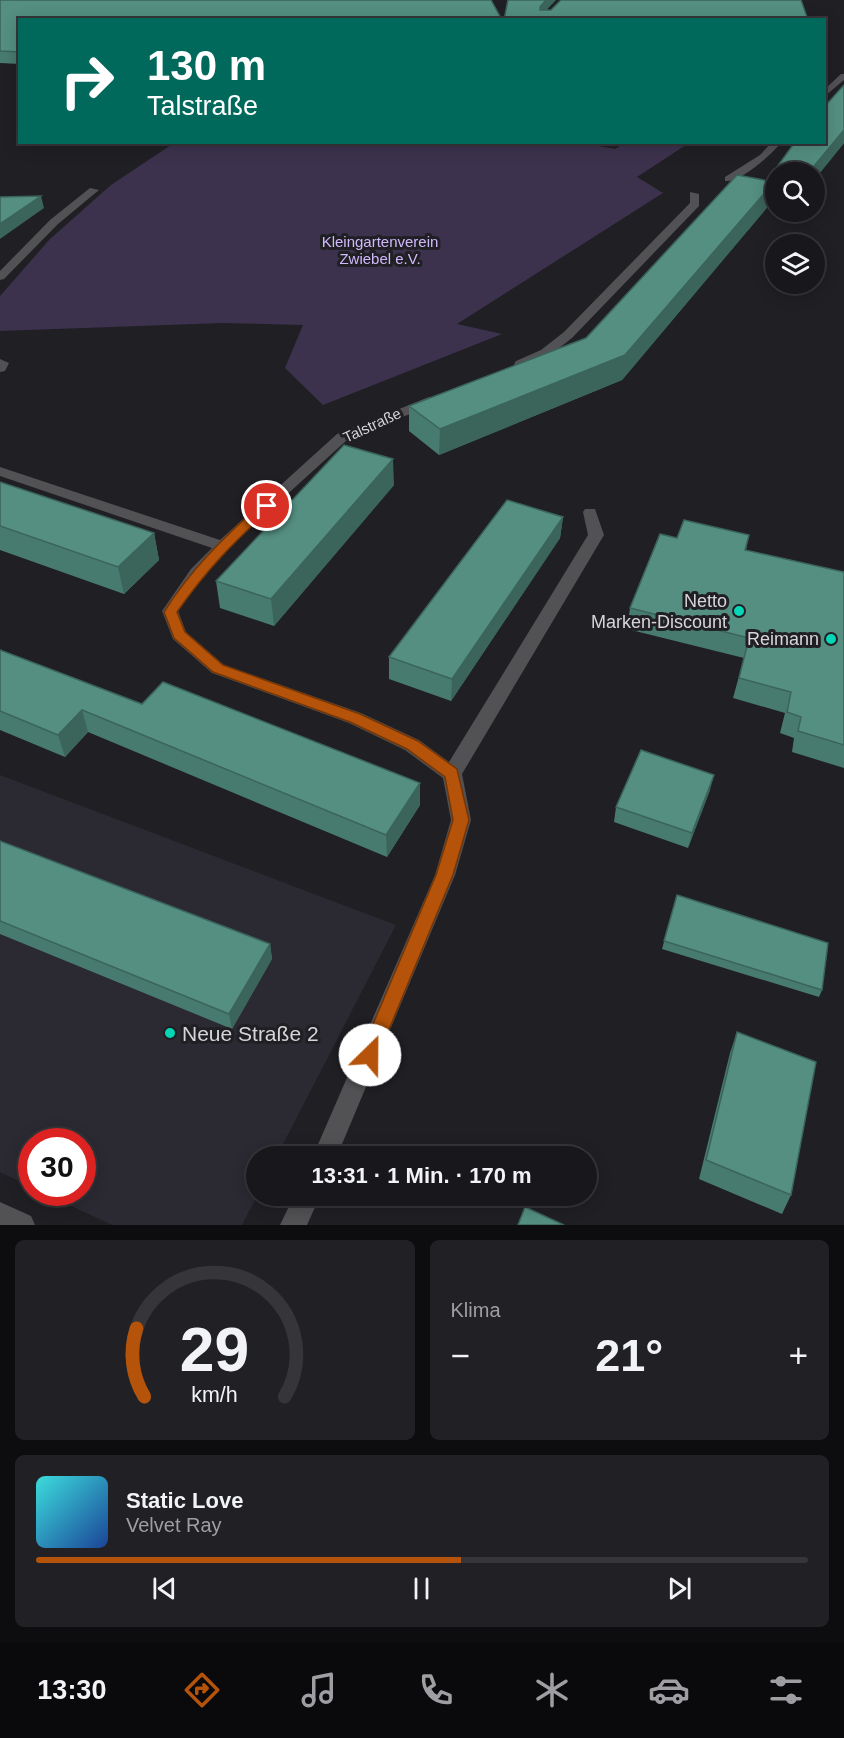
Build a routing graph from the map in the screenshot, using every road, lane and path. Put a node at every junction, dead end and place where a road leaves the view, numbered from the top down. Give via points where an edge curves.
1 (844, 76) edge
2 (826, 92) edge
3 (776, 144) edge
4 (728, 179) dead end
5 (94, 190) dead end
6 (694, 194) dead end
7 (0, 277) edge
8 (0, 363) edge
9 (0, 368) edge
10 (506, 371) edge
11 (436, 398) edge
12 (0, 471) edge
13 (590, 512) dead end
14 (222, 546) junction
15 (452, 774) junction
16 (329, 1146) edge
17 (302, 1206) edge
18 (0, 1215) edge
19 (22, 1225) edge
20 (293, 1225) edge

1 - 2 street
3 - 4 street
5 - 7 street via 54,222
6 - 10 street via 695,204 568,334 545,353
8 - 9 street
11 - 14 street, Talstraße via 342,437
12 - 14 street
13 - 15 street via 596,535
14 - 15 street, Talstraße via 170,612 179,635 218,669 355,718 412,745
15 - 16 street via 461,820 445,875
17 - 20 street
18 - 19 street

